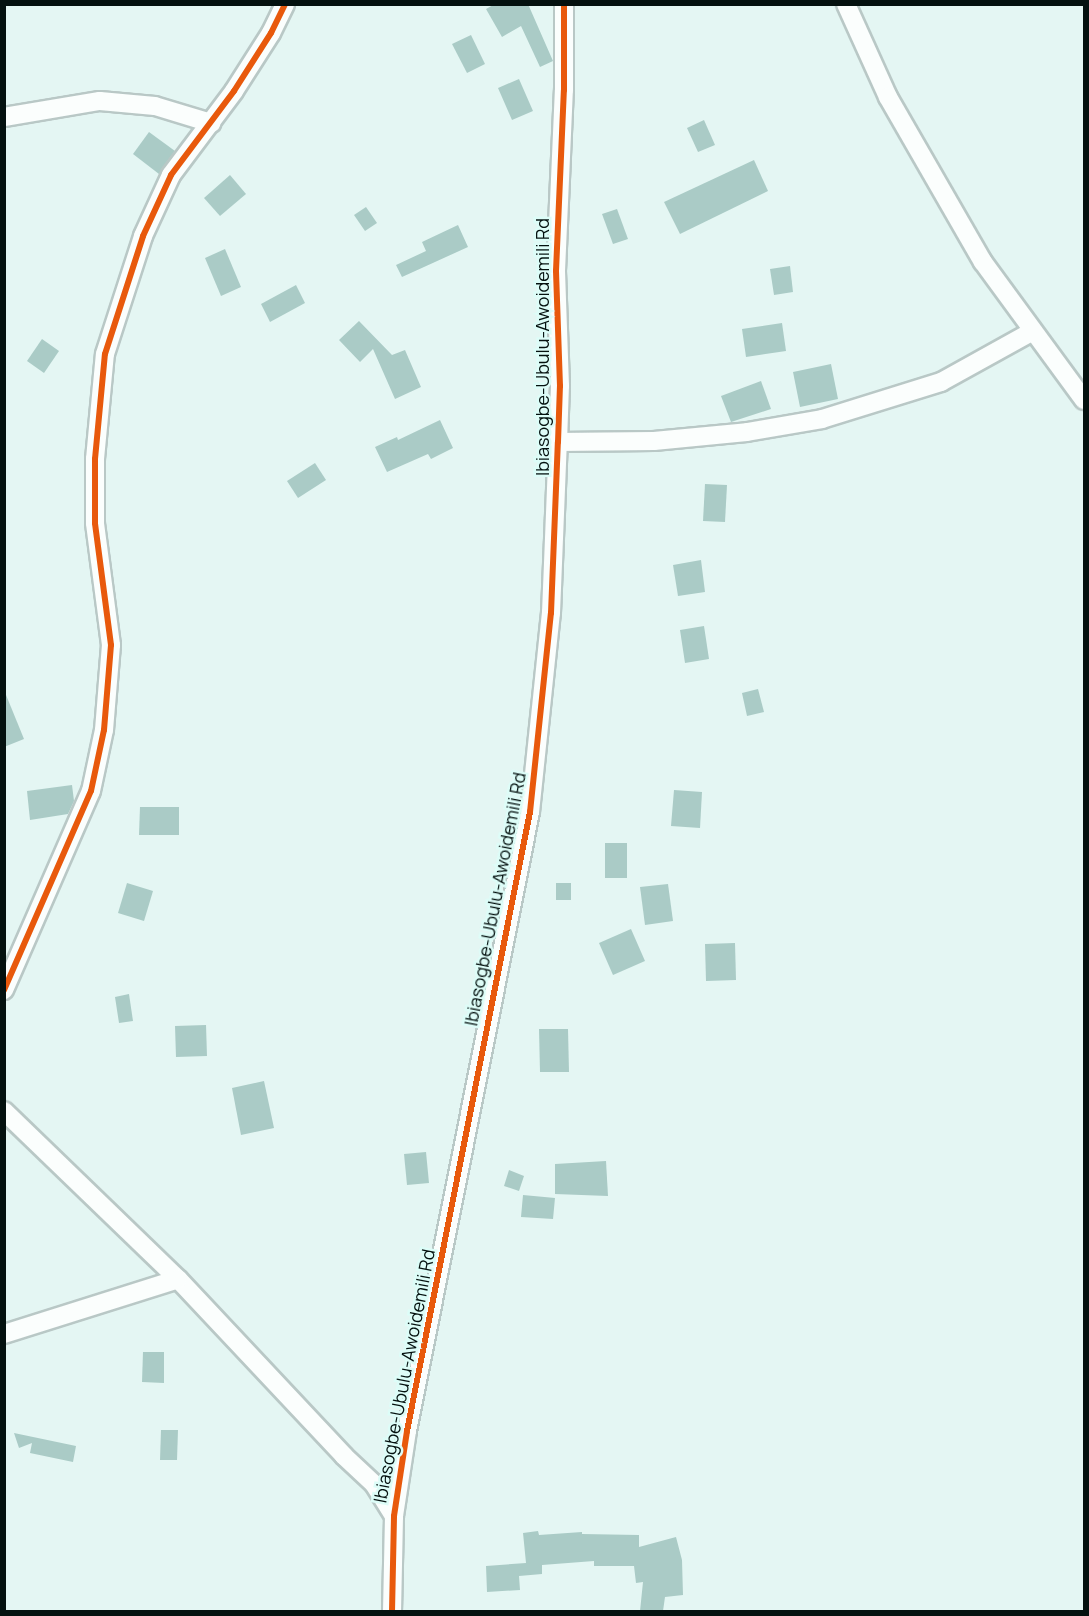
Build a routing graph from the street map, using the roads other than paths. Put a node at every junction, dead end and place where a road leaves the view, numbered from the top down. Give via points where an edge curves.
1 (285, 4) edge
2 (564, 4) edge
3 (846, 4) edge
4 (4, 117) edge
5 (211, 123) junction
6 (1033, 331) junction
7 (1084, 400) edge
8 (558, 442) junction
9 (4, 990) edge
10 (4, 1111) edge
11 (178, 1279) junction
12 (4, 1334) edge
13 (394, 1516) junction
14 (392, 1611) edge

1 - 5 street via 271,33
2 - 8 street, Ibiasogbe-Ubulu-Awoidemili Rd via 556,271
3 - 6 street via 888,97 971,241
4 - 5 street via 100,101 155,106
5 - 9 street via 171,174 143,236 105,354 95,459 96,523 111,645 104,730 91,791
6 - 7 street
6 - 8 street via 941,382 822,419 747,432 654,441
8 - 13 street, Ibiasogbe-Ubulu-Awoidemili Rd via 551,613 530,812 407,1431
10 - 11 street
11 - 12 street
11 - 13 street via 374,1484
13 - 14 street, Ibiasogbe-Ubulu-Awoidemili Rd

